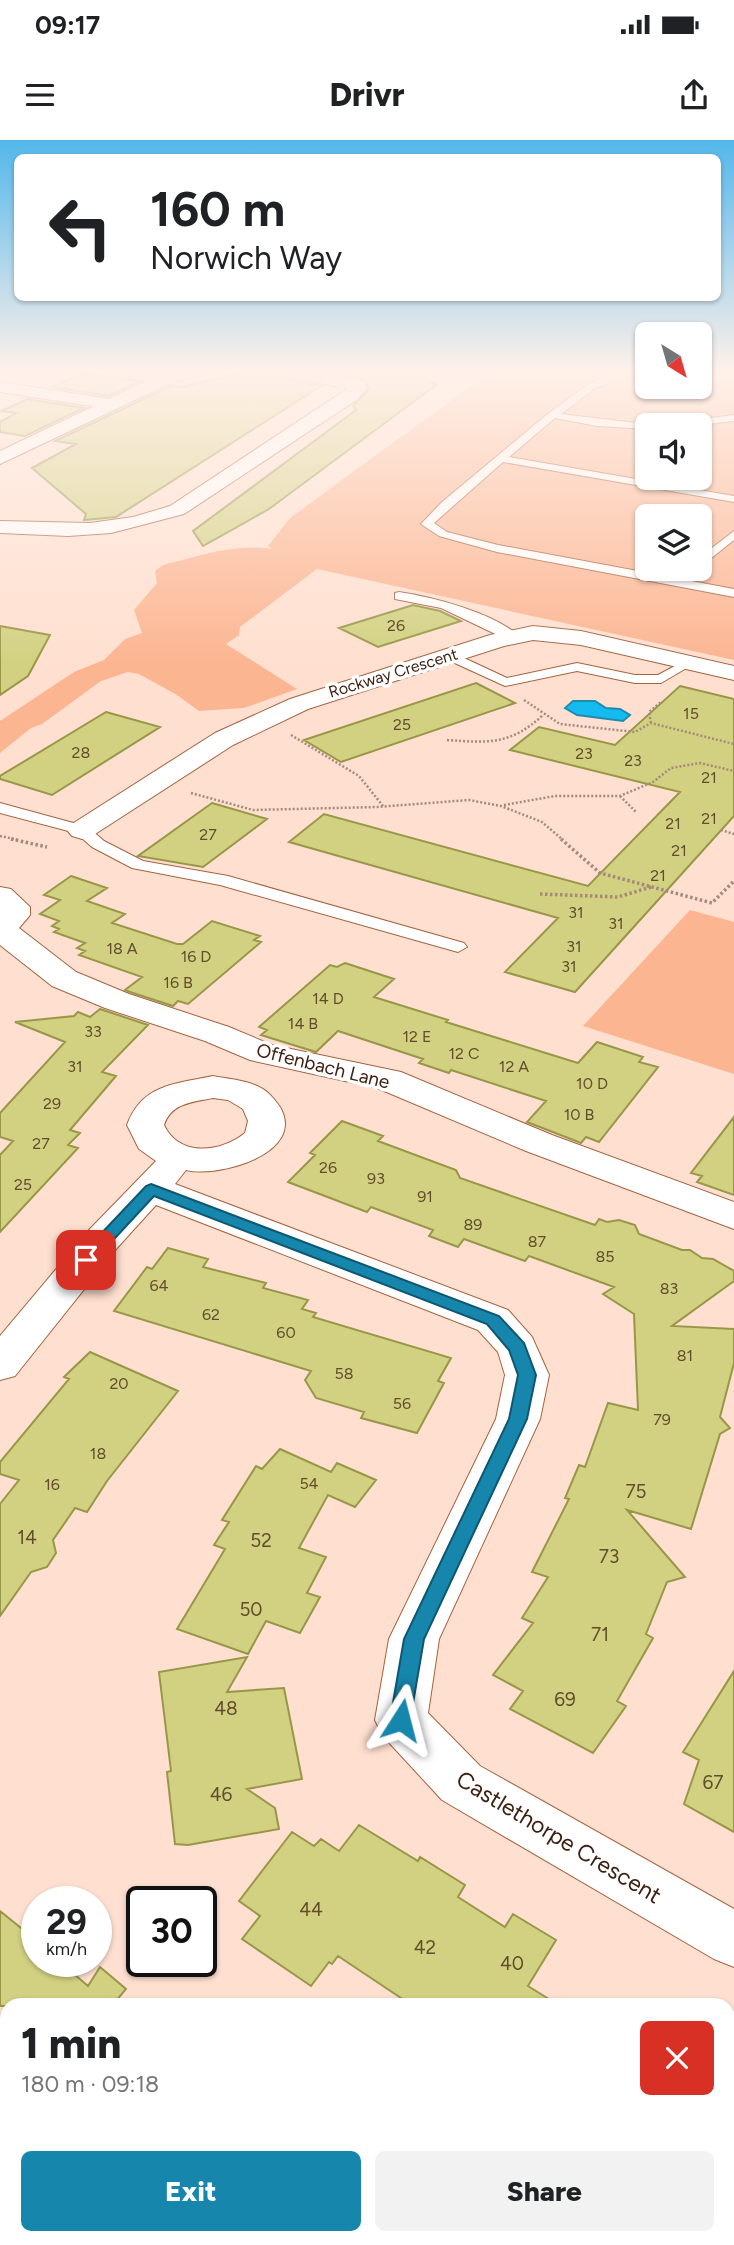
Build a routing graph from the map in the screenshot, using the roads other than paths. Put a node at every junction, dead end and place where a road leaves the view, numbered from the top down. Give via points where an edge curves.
1 (242, 467) edge
2 (493, 467) edge
3 (551, 467) edge
4 (734, 499) edge
5 (0, 527) edge
6 (734, 534) edge
7 (712, 553) edge
8 (677, 582) joint
9 (734, 593) edge
10 (400, 596) dead end
11 (513, 638) junction
12 (450, 656) junction
13 (688, 663) junction
14 (734, 673) edge
15 (0, 808) edge
16 (82, 830) junction
17 (0, 895) edge
18 (0, 929) edge
19 (458, 947) dead end
20 (262, 1054) junction
21 (233, 1090) junction
22 (177, 1157) junction
23 (151, 1189) junction
24 (734, 1216) edge
25 (0, 1365) edge
26 (734, 1940) edge

1 - 5 street via 177,510 147,522 61,532
2 - 8 lane via 427,524 443,534 497,548
3 - 4 lane
6 - 7 lane
8 - 9 lane
10 - 11 lane via 454,607
11 - 12 street, Rockway Crescent
11 - 13 street, Rockway Crescent via 533,633 581,638
12 - 13 lane via 505,682 577,667 635,679 661,679
12 - 16 street, Rockway Crescent via 327,693 224,739
13 - 14 street, Rockway Crescent
15 - 16 lane
16 - 19 lane via 138,865 222,880
17 - 18 street, Offenbach Lane via 14,907 14,915
18 - 20 street, Offenbach Lane via 64,979
20 - 21 street
20 - 24 street, Offenbach Lane via 388,1080 615,1173
21 - 22 street via 213,1087 173,1094 157,1103 144,1128 149,1140
21 - 22 street via 260,1104 267,1114 262,1137 251,1147 216,1160
22 - 23 street
23 - 25 street via 103,1239
23 - 26 street, Castlethorpe Crescent via 493,1320 517,1347 527,1375 518,1419 414,1639 401,1720 461,1783

